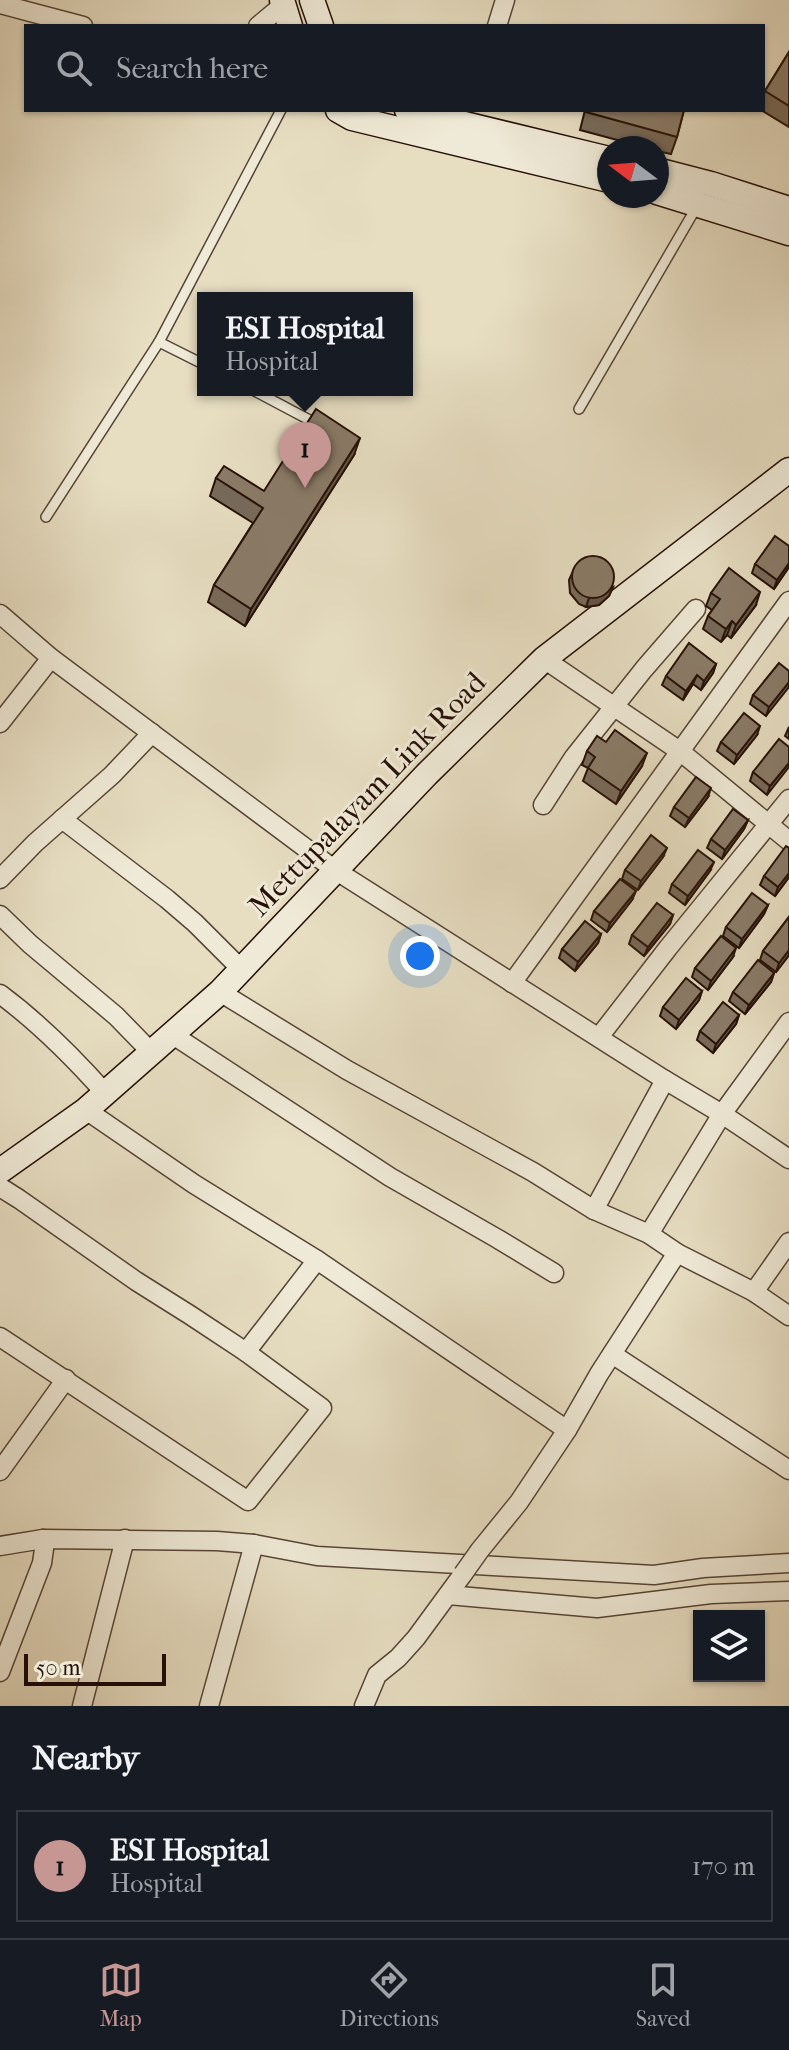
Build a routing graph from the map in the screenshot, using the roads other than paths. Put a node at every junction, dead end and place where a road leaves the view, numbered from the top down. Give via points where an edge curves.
1 (312, 0) edge
2 (505, 0) edge
3 (0, 4) edge
4 (285, 10) edge
5 (75, 24) edge
6 (261, 24) edge
7 (320, 24) edge
8 (498, 24) edge
9 (280, 112) edge
10 (342, 112) edge
11 (415, 112) edge
12 (597, 156) edge
13 (669, 173) edge
14 (597, 177) edge
15 (669, 196) edge
16 (698, 205) junction
17 (789, 209) edge
18 (789, 233) edge
19 (159, 342) junction
20 (197, 361) edge
21 (264, 396) edge
22 (579, 409) dead end
23 (322, 427) edge
24 (789, 470) edge
25 (46, 517) dead end
26 (789, 601) edge
27 (696, 609) dead end
28 (0, 614) edge
29 (51, 658) junction
30 (544, 659) junction
31 (614, 707) junction
32 (0, 723) edge
33 (152, 733) junction
34 (681, 752) junction
35 (789, 799) edge
36 (543, 805) dead end
37 (62, 819) junction
38 (770, 824) junction
39 (789, 841) edge
40 (335, 870) junction
41 (0, 879) edge
42 (0, 915) edge
43 (242, 970) junction
44 (512, 983) junction
45 (220, 992) junction
46 (0, 994) edge
47 (789, 1022) edge
48 (173, 1035) junction
49 (599, 1037) junction
50 (152, 1053) junction
51 (665, 1080) junction
52 (105, 1093) junction
53 (86, 1110) junction
54 (722, 1114) junction
55 (789, 1159) edge
56 (0, 1171) edge
57 (0, 1187) edge
58 (594, 1210) junction
59 (649, 1234) junction
60 (789, 1242) edge
61 (677, 1253) junction
62 (317, 1260) junction
63 (554, 1273) dead end
64 (754, 1292) junction
65 (789, 1316) edge
66 (0, 1337) edge
67 (246, 1352) junction
68 (612, 1354) junction
69 (66, 1379) junction
70 (567, 1430) junction
71 (789, 1470) edge
72 (0, 1471) edge
73 (43, 1539) junction
74 (125, 1539) junction
75 (254, 1544) junction
76 (0, 1546) edge
77 (789, 1563) edge
78 (789, 1591) edge
79 (448, 1595) junction
80 (0, 1672) edge
81 (82, 1706) edge
82 (209, 1706) edge
83 (364, 1706) edge

1 - 7 street
2 - 8 street
3 - 5 street
4 - 6 street
9 - 19 lane
10 - 14 street
11 - 12 street
13 - 17 street
15 - 16 street
16 - 18 street
16 - 22 lane
19 - 20 lane
19 - 25 lane
21 - 23 lane
24 - 30 street, Mettupalayam Link Road
26 - 34 street
27 - 31 street
28 - 29 street
29 - 32 street
29 - 33 street
30 - 31 street
30 - 40 street, Mettupalayam Link Road
31 - 34 street
31 - 36 street
33 - 37 street
33 - 40 street
34 - 38 street
34 - 44 street
35 - 38 street
37 - 41 street
37 - 43 street via 176,907
38 - 39 street
38 - 49 street
40 - 43 street, Mettupalayam Link Road
40 - 44 street
42 - 50 street
43 - 45 street, Mettupalayam Link Road
44 - 49 street
45 - 48 street, Mettupalayam Link Road
45 - 58 street
46 - 52 street via 72,1055
47 - 54 street
48 - 50 street, Mettupalayam Link Road
48 - 63 street via 390,1177
49 - 51 street
50 - 52 street, Mettupalayam Link Road
51 - 54 street
51 - 58 street
52 - 53 street, Mettupalayam Link Road
53 - 56 street, Mettupalayam Link Road
53 - 62 street
54 - 55 street
54 - 59 street
57 - 67 street
58 - 59 street
59 - 61 street
60 - 64 street
61 - 64 street
61 - 68 street
62 - 67 street
62 - 70 street
64 - 65 street
66 - 69 street
67 - 69 street via 322,1408 248,1501
68 - 70 street
68 - 71 street
69 - 72 street
70 - 79 street, bridge
73 - 74 street
73 - 76 street
73 - 80 street via 42,1563
74 - 75 street
74 - 81 street
75 - 77 street via 317,1556 654,1575
75 - 82 street
78 - 79 street via 597,1608
79 - 83 street via 416,1638 377,1675

